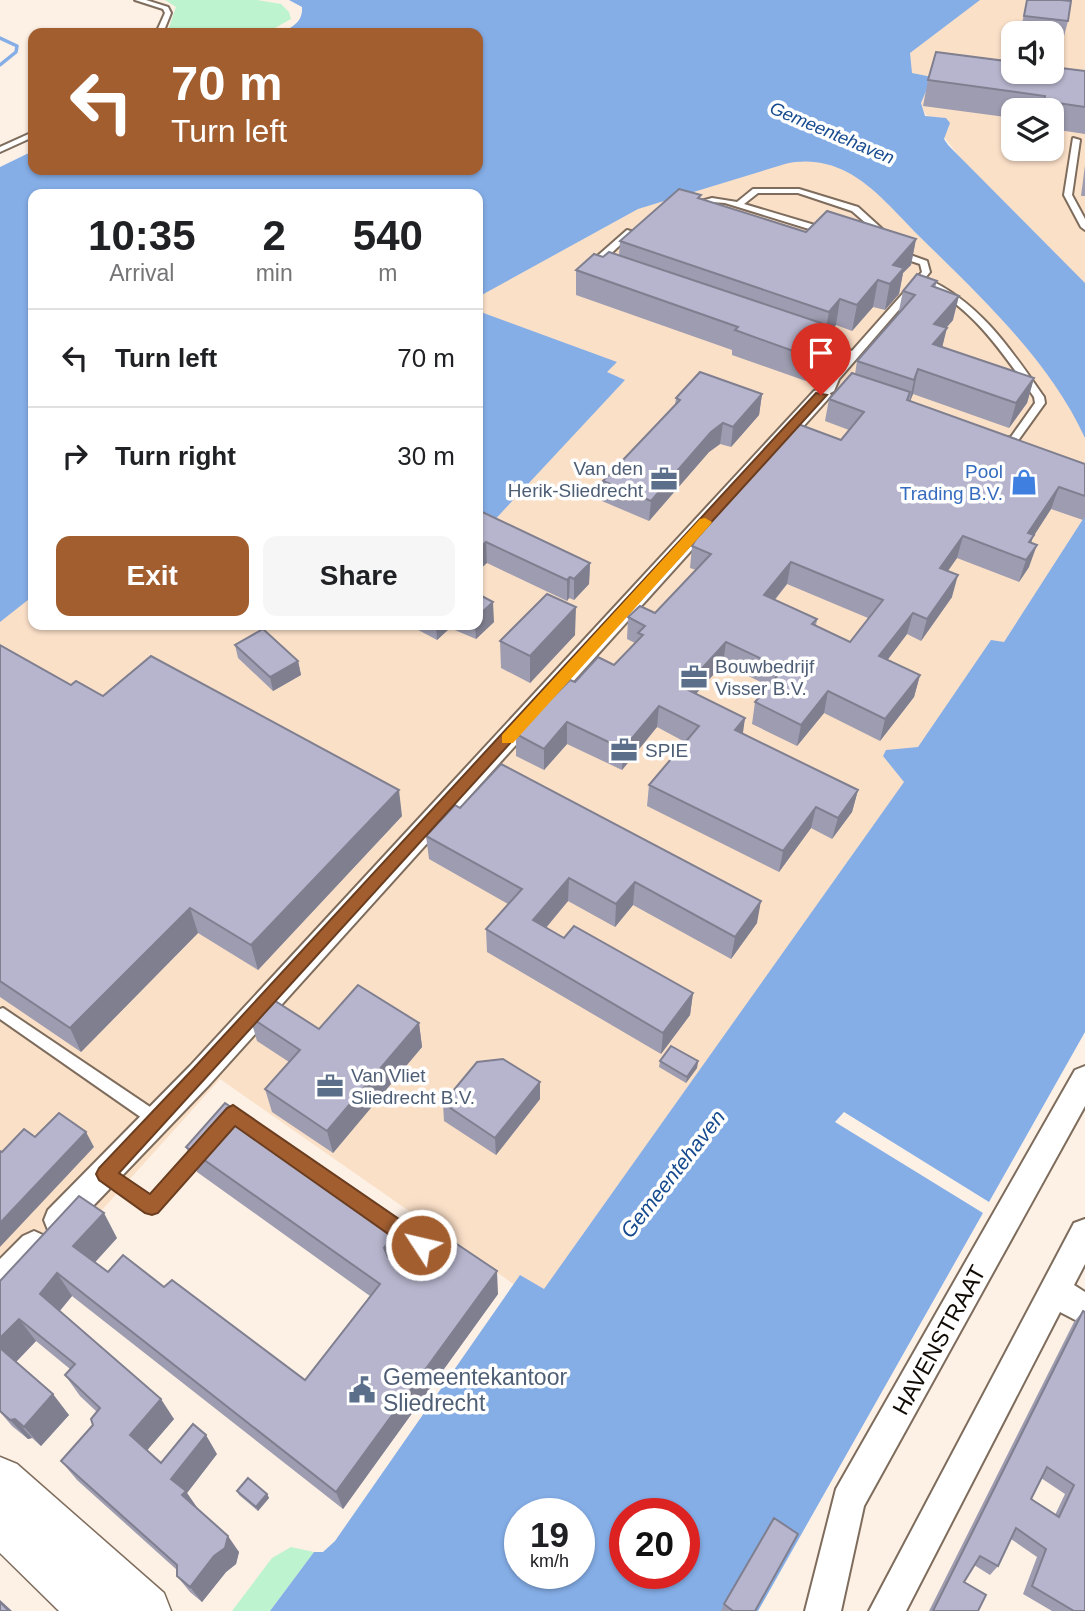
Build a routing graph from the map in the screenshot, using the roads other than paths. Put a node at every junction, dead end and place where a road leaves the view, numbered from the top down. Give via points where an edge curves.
1 (138, 0) edge
2 (162, 28) edge
3 (28, 136) edge
4 (1076, 140) dead end
5 (0, 150) edge
6 (738, 205) junction
7 (682, 207) edge
8 (641, 223) edge
9 (1085, 227) edge
10 (831, 233) edge
11 (882, 249) edge
12 (908, 257) junction
13 (610, 271) edge
14 (920, 279) junction
15 (806, 338) edge
16 (854, 355) junction
17 (833, 386) joint
18 (991, 438) edge
19 (3, 1014) dead end
20 (1085, 1079) edge
21 (157, 1120) junction
22 (215, 1135) edge
23 (105, 1174) junction
24 (376, 1213) edge
25 (1085, 1233) edge
26 (407, 1264) edge
27 (0, 1281) edge
28 (1056, 1292) junction
29 (1085, 1310) edge
30 (0, 1481) edge
31 (0, 1519) edge
32 (95, 1611) edge
33 (146, 1611) edge
34 (822, 1611) edge
35 (887, 1611) edge

1 - 2 lane via 166,8
3 - 5 lane
4 - 9 lane via 1068,195
6 - 7 lane via 712,200
6 - 10 lane
6 - 12 lane via 756,191 799,191 855,209
8 - 13 lane via 597,261 597,266
11 - 12 lane
12 - 14 lane via 926,266
14 - 16 lane
14 - 18 lane via 956,296 1012,358 1040,400 1014,440
15 - 16 lane
16 - 17 lane
17 - 21 street
19 - 21 lane
20 - 34 street, HAVENSTRAAT via 848,1501
21 - 23 street
22 - 23 lane via 152,1206
23 - 27 street
24 - 26 lane via 421,1245
25 - 28 street
28 - 29 street
28 - 35 street
30 - 33 street
31 - 32 street

